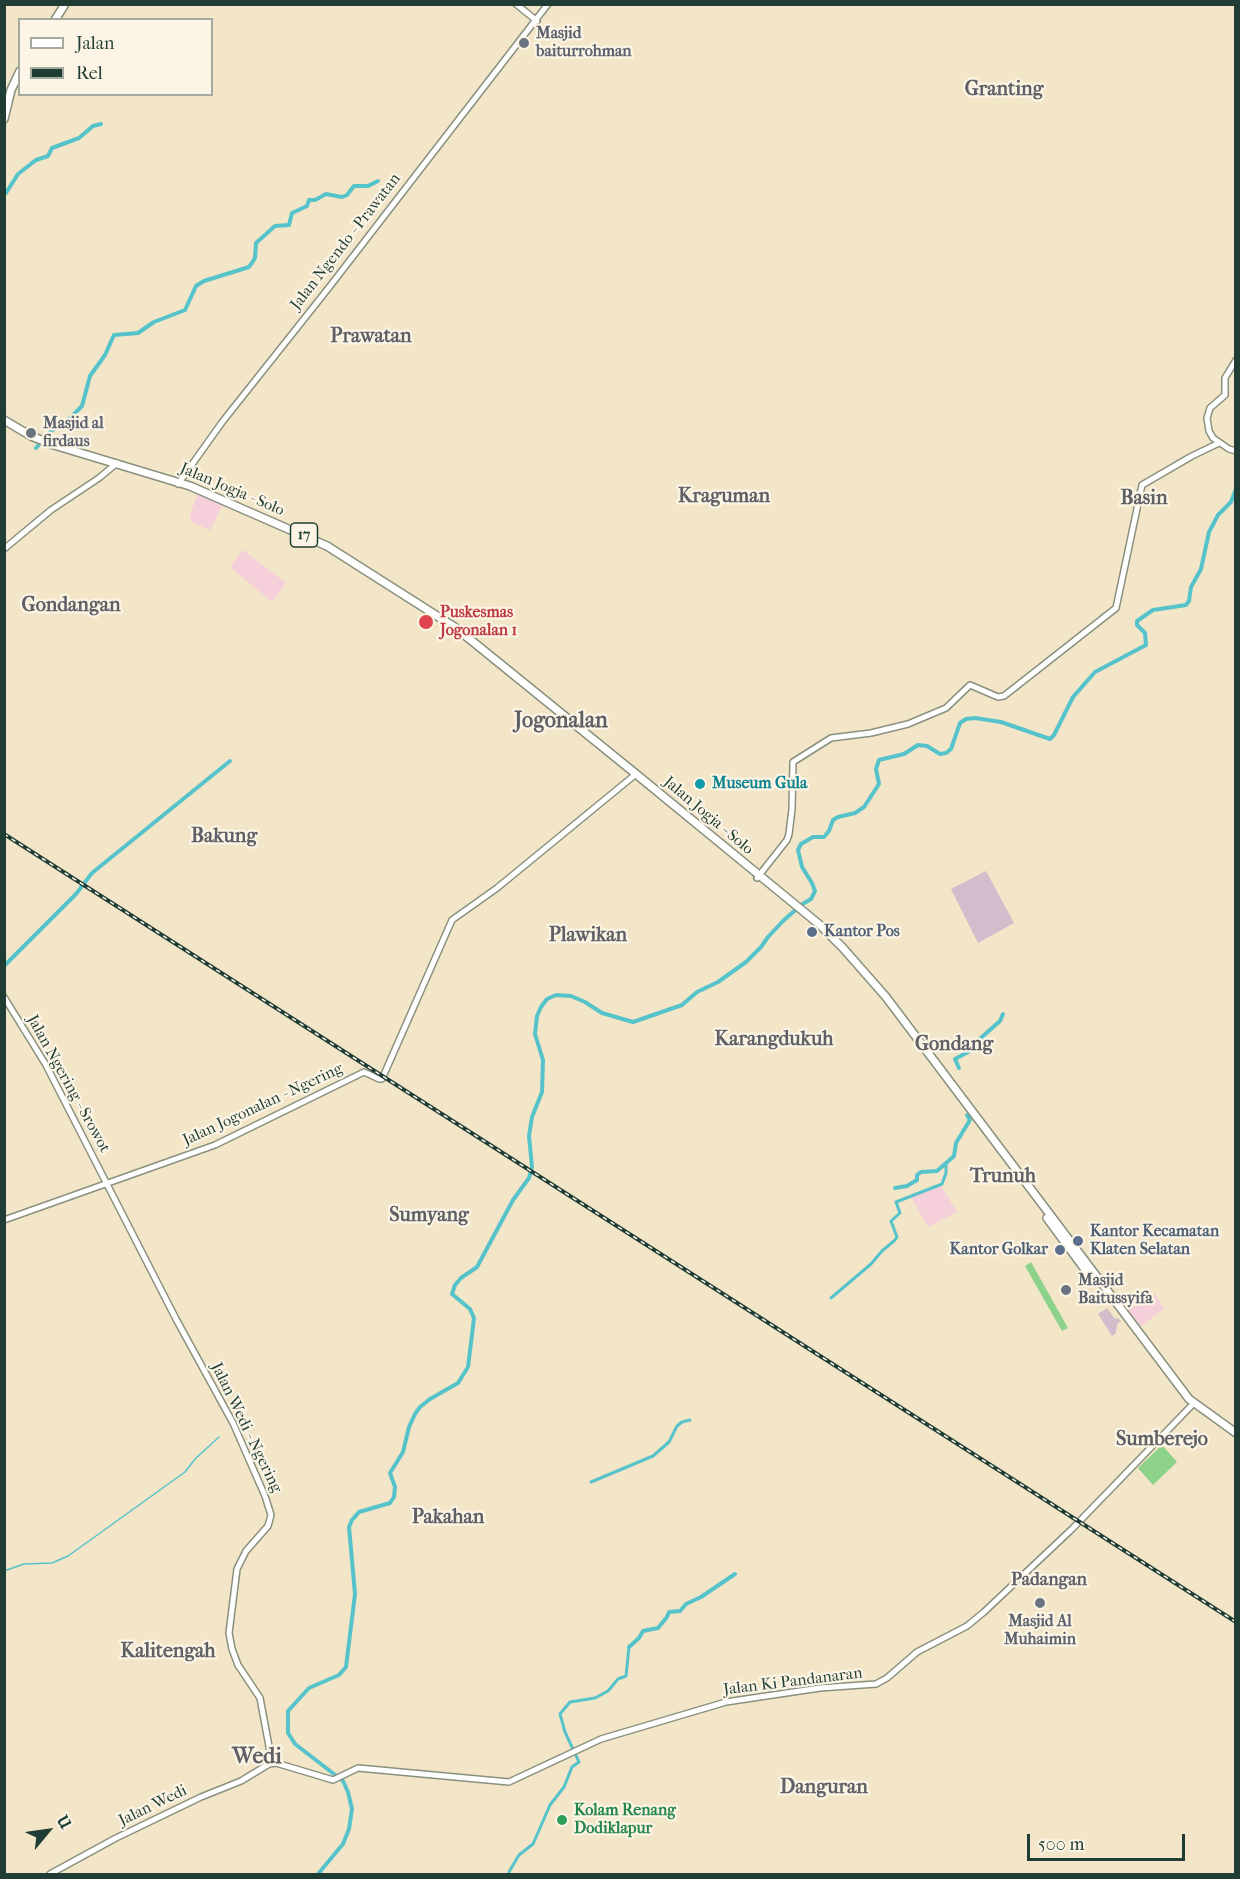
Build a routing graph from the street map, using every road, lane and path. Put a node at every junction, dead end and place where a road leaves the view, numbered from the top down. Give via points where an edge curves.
1 (63, 4) edge
2 (516, 4) edge
3 (548, 4) edge
4 (54, 18) edge
5 (537, 21) junction
6 (18, 68) edge
7 (18, 75) edge
8 (4, 104) edge
9 (4, 119) edge
10 (1236, 360) edge
11 (4, 422) edge
12 (1220, 443) junction
13 (1236, 451) edge
14 (116, 464) junction
15 (178, 483) junction
16 (4, 549) edge
17 (635, 775) junction
18 (757, 876) junction
19 (4, 998) edge
20 (107, 1183) junction
21 (4, 1220) edge
22 (1191, 1405) junction
23 (1236, 1434) edge
24 (270, 1761) junction
25 (50, 1875) edge

1 - 4 highway
2 - 5 main road
3 - 5 main road, Jalan Ngendo - Prawatan
5 - 15 main road, Jalan Ngendo - Prawatan
6 - 8 highway
7 - 9 highway
10 - 12 main road via 1226,378 1225,395 1207,414 1209,431
11 - 14 highway, Jalan Jogja - Solo / 17 via 40,442
12 - 13 main road
12 - 18 main road via 1142,485 1113,612 1004,696 970,685 946,708 908,724 831,738 793,762 789,834
14 - 15 highway, Jalan Jogja - Solo / 17
14 - 16 main road
15 - 17 highway, Jalan Jogja - Solo / 17 via 307,536 343,555 470,644
17 - 18 highway, Jalan Jogja - Solo / 17
17 - 20 main road, Jalan Jogonalan - Ngering via 452,920 382,1078 364,1072 219,1143
18 - 22 highway, Jalan Jogja - Solo / 17 via 831,940 882,996
19 - 20 main road, Jalan Ngering - Srowot via 46,1065
20 - 21 main road
20 - 24 main road, Jalan Wedi - Ngering via 233,1423 271,1510 270,1523 240,1560 229,1633 238,1665 260,1698
22 - 23 highway, Jalan Jogja - Solo / 17
22 - 24 main road, Jalan Ki Pandanaran via 1072,1529 984,1612 967,1626 917,1653 878,1687 820,1688 726,1702 606,1737 508,1782 358,1768 335,1779
24 - 25 main road, Jalan Wedi via 245,1779 161,1816

